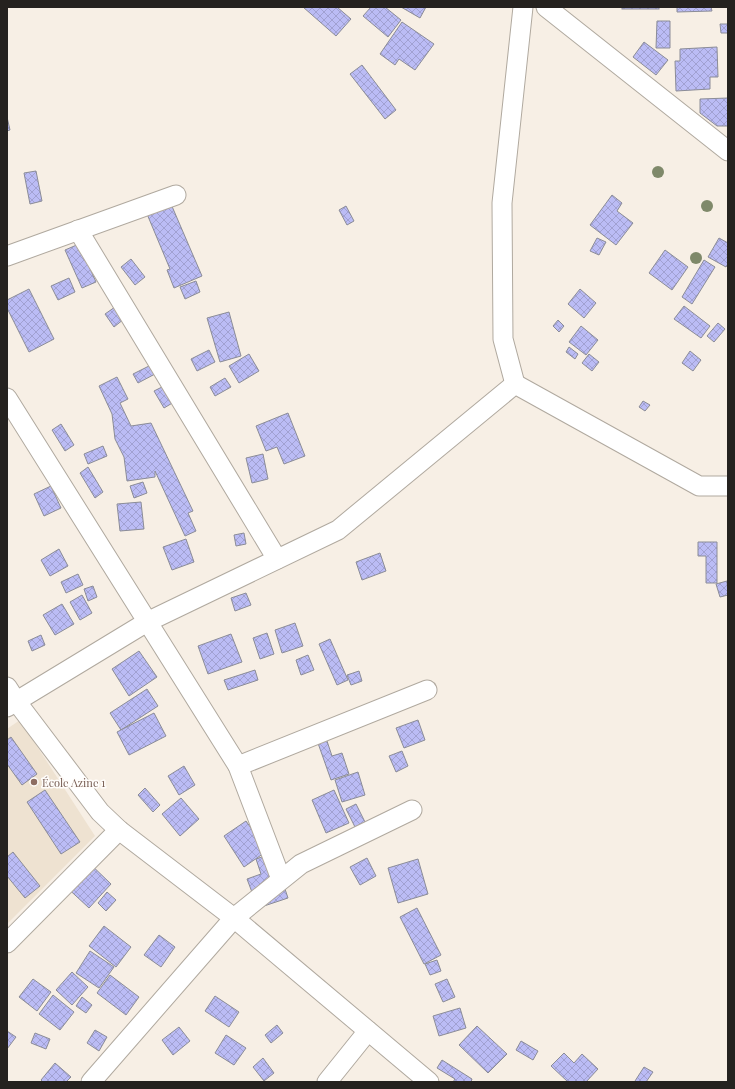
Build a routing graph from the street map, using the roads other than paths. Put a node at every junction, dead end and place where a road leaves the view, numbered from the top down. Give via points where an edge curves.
1 (523, 7) edge
2 (546, 7) edge
3 (728, 151) edge
4 (176, 195) dead end
5 (78, 230) junction
6 (7, 256) edge
7 (515, 384) junction
8 (7, 398) edge
9 (728, 486) edge
10 (276, 559) junction
11 (148, 622) junction
12 (427, 690) dead end
13 (10, 698) edge
14 (238, 766) junction
15 (412, 810) dead end
16 (119, 830) junction
17 (281, 879) junction
18 (234, 918) junction
19 (7, 943) edge
20 (368, 1031) junction
21 (90, 1082) edge
22 (327, 1082) edge
23 (429, 1082) edge

1 - 7 street via 502,203 503,339
2 - 3 street
4 - 5 street
5 - 6 street
5 - 10 street
7 - 9 street via 699,486
7 - 10 street via 338,530
8 - 11 street
10 - 11 street
11 - 13 street
11 - 14 street
12 - 14 street
13 - 16 street via 100,812
14 - 17 street
15 - 17 street via 301,864
16 - 18 street
16 - 19 street
17 - 18 street
18 - 20 street
18 - 21 street
20 - 22 street
20 - 23 street

